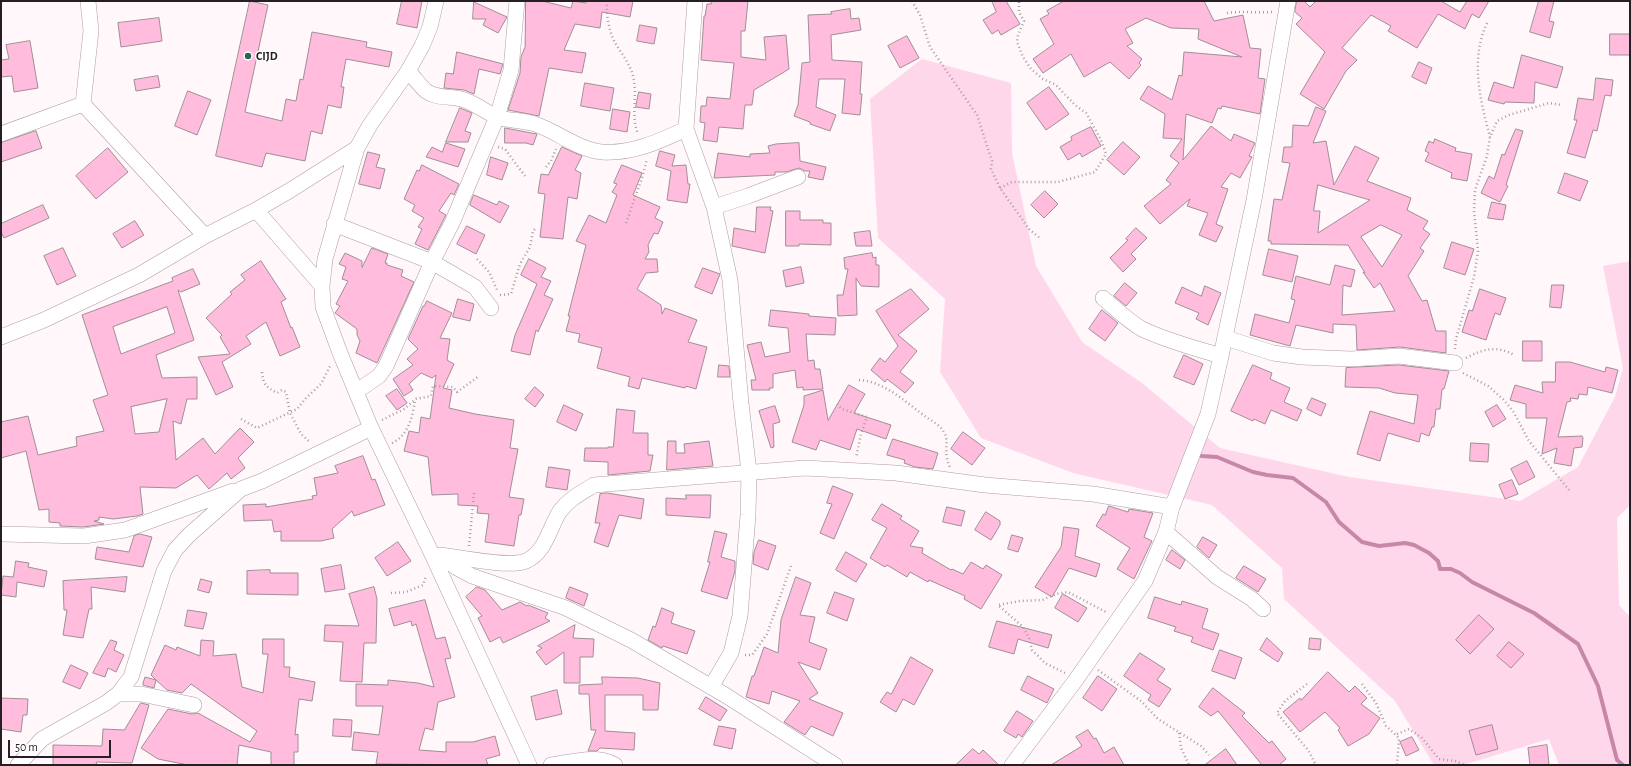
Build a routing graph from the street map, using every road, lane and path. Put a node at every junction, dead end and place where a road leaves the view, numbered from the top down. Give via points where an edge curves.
1 (88, 1) edge
2 (436, 1) edge
3 (517, 1) edge
4 (607, 1) edge
5 (695, 1) edge
6 (912, 1) edge
7 (1019, 1) edge
8 (1287, 5) edge
9 (1227, 14) dead end
10 (1487, 23) dead end
11 (408, 70) junction
12 (83, 104) junction
13 (1561, 105) dead end
14 (497, 117) junction
15 (686, 129) junction
16 (1, 134) edge
17 (562, 136) junction
18 (1490, 137) junction
19 (487, 141) junction
20 (644, 147) junction
21 (357, 148) junction
22 (546, 167) dead end
23 (525, 176) dead end
24 (798, 177) dead end
25 (1000, 188) junction
26 (714, 207) junction
27 (256, 210) junction
28 (626, 223) dead end
29 (334, 224) junction
30 (536, 228) dead end
31 (205, 236) junction
32 (1041, 239) dead end
33 (477, 259) dead end
34 (432, 262) junction
35 (322, 286) junction
36 (511, 294) dead end
37 (500, 296) dead end
38 (1103, 298) dead end
39 (491, 308) dead end
40 (1, 337) edge
41 (1226, 338) junction
42 (340, 353) junction
43 (1514, 355) dead end
44 (1222, 356) junction
45 (1455, 363) junction
46 (262, 372) dead end
47 (479, 376) dead end
48 (859, 380) dead end
49 (357, 391) junction
50 (415, 400) junction
51 (837, 404) dead end
52 (290, 413) junction
53 (241, 420) dead end
54 (371, 428) junction
55 (381, 448) junction
56 (320, 452) junction
57 (854, 471) junction
58 (749, 472) junction
59 (955, 482) junction
60 (241, 489) junction
61 (1569, 490) dead end
62 (474, 493) dead end
63 (1172, 507) junction
64 (1166, 532) junction
65 (1, 534) edge
66 (435, 552) junction
67 (456, 557) junction
68 (791, 566) dead end
69 (391, 593) dead end
70 (1263, 609) dead end
71 (1119, 619) junction
72 (731, 653) junction
73 (1088, 662) junction
74 (1075, 681) junction
75 (1307, 684) dead end
76 (1362, 684) dead end
77 (711, 687) junction
78 (118, 694) junction
79 (194, 704) dead end
80 (1179, 732) junction
81 (1397, 734) junction
82 (1209, 754) dead end
83 (18, 765) edge
84 (529, 765) edge
85 (551, 765) edge
86 (615, 765) edge
87 (835, 765) edge
88 (1012, 765) edge
89 (1189, 765) edge
90 (1316, 765) edge
91 (1397, 765) edge
92 (1465, 765) edge

1 - 12 street via 91,31
2 - 11 street via 430,27
3 - 14 street via 512,62
4 - 20 path via 611,34 624,55 634,82 634,116
5 - 15 street
6 - 25 path via 920,15 930,47 977,115 992,161 991,169
7 - 25 path via 1019,12 1024,22 1017,42 1023,57 1031,69 1056,85 1086,113 1102,140 1106,154 1095,172 1058,182 1012,182
8 - 9 path via 1272,12 1239,11
8 - 41 street via 1254,200
10 - 18 path via 1480,36 1477,64
11 - 14 street via 427,91 437,96 463,99
11 - 21 street
12 - 16 street
12 - 31 street
13 - 18 path via 1549,103 1509,115 1497,121
14 - 17 street via 518,119
14 - 19 street
15 - 20 street
15 - 26 street
17 - 20 street via 590,150 602,152
17 - 22 path via 552,161
18 - 45 path via 1487,156 1475,190 1474,211 1478,251 1474,277 1456,339
19 - 23 path via 505,149
19 - 34 street via 452,223
20 - 28 path via 647,158
21 - 27 street
21 - 29 street
24 - 26 street
25 - 32 path via 1028,229
26 - 58 street via 730,280 740,403
27 - 31 street
27 - 35 street
29 - 34 street
29 - 35 street via 325,259
30 - 36 path via 530,247 520,264
31 - 40 street via 139,275 44,320
33 - 37 path via 489,272
34 - 39 street via 475,287
34 - 49 street via 386,366 379,376
35 - 42 street via 323,307
38 - 44 street via 1143,329
41 - 44 street
41 - 45 street via 1273,353 1302,357 1351,360 1399,356
42 - 49 street
42 - 52 path via 326,373 322,384
43 - 45 path via 1506,350 1491,348
44 - 63 street via 1208,414
45 - 61 path via 1465,375 1488,386 1503,399 1513,411 1529,441
46 - 52 path via 266,387 277,393 282,390 286,392
47 - 50 path via 457,392 453,387 433,386 431,396
48 - 59 path via 889,390 937,424 947,442 945,455 954,471
49 - 54 street
50 - 54 path
50 - 55 path via 413,415 403,434 396,441
51 - 57 path via 842,409 867,417 857,445
52 - 53 path via 257,428
52 - 56 path via 301,434
54 - 55 street
54 - 56 street
55 - 66 street
56 - 60 street
57 - 58 street via 805,468
57 - 59 street via 896,473
58 - 67 street via 594,485 572,498 564,507 539,551 526,561 513,563
58 - 72 street via 743,587 740,616
59 - 63 street via 1094,494
60 - 65 street via 125,530 84,536
60 - 78 street via 175,550 164,572 135,668
62 - 67 path via 469,550
63 - 64 street
64 - 70 street via 1217,577
64 - 71 street via 1145,581
66 - 67 street
66 - 69 path via 422,585 406,592
66 - 77 street via 472,576 566,608 631,640
66 - 84 street
68 - 72 path via 777,610 762,643 752,656
71 - 73 street
71 - 74 path via 1068,592 1042,600 998,605 1023,627 1030,638 1032,650 1045,662
72 - 77 street
73 - 74 street
73 - 80 path via 1141,701 1158,719
74 - 88 street
75 - 90 path via 1285,701 1277,713 1308,750
76 - 81 path via 1376,703 1386,726
77 - 87 street
78 - 79 street via 141,694
78 - 83 street via 42,739
80 - 82 path
80 - 89 path
81 - 91 path
81 - 92 path via 1409,729 1422,738 1439,759
85 - 86 street via 595,759 606,760

